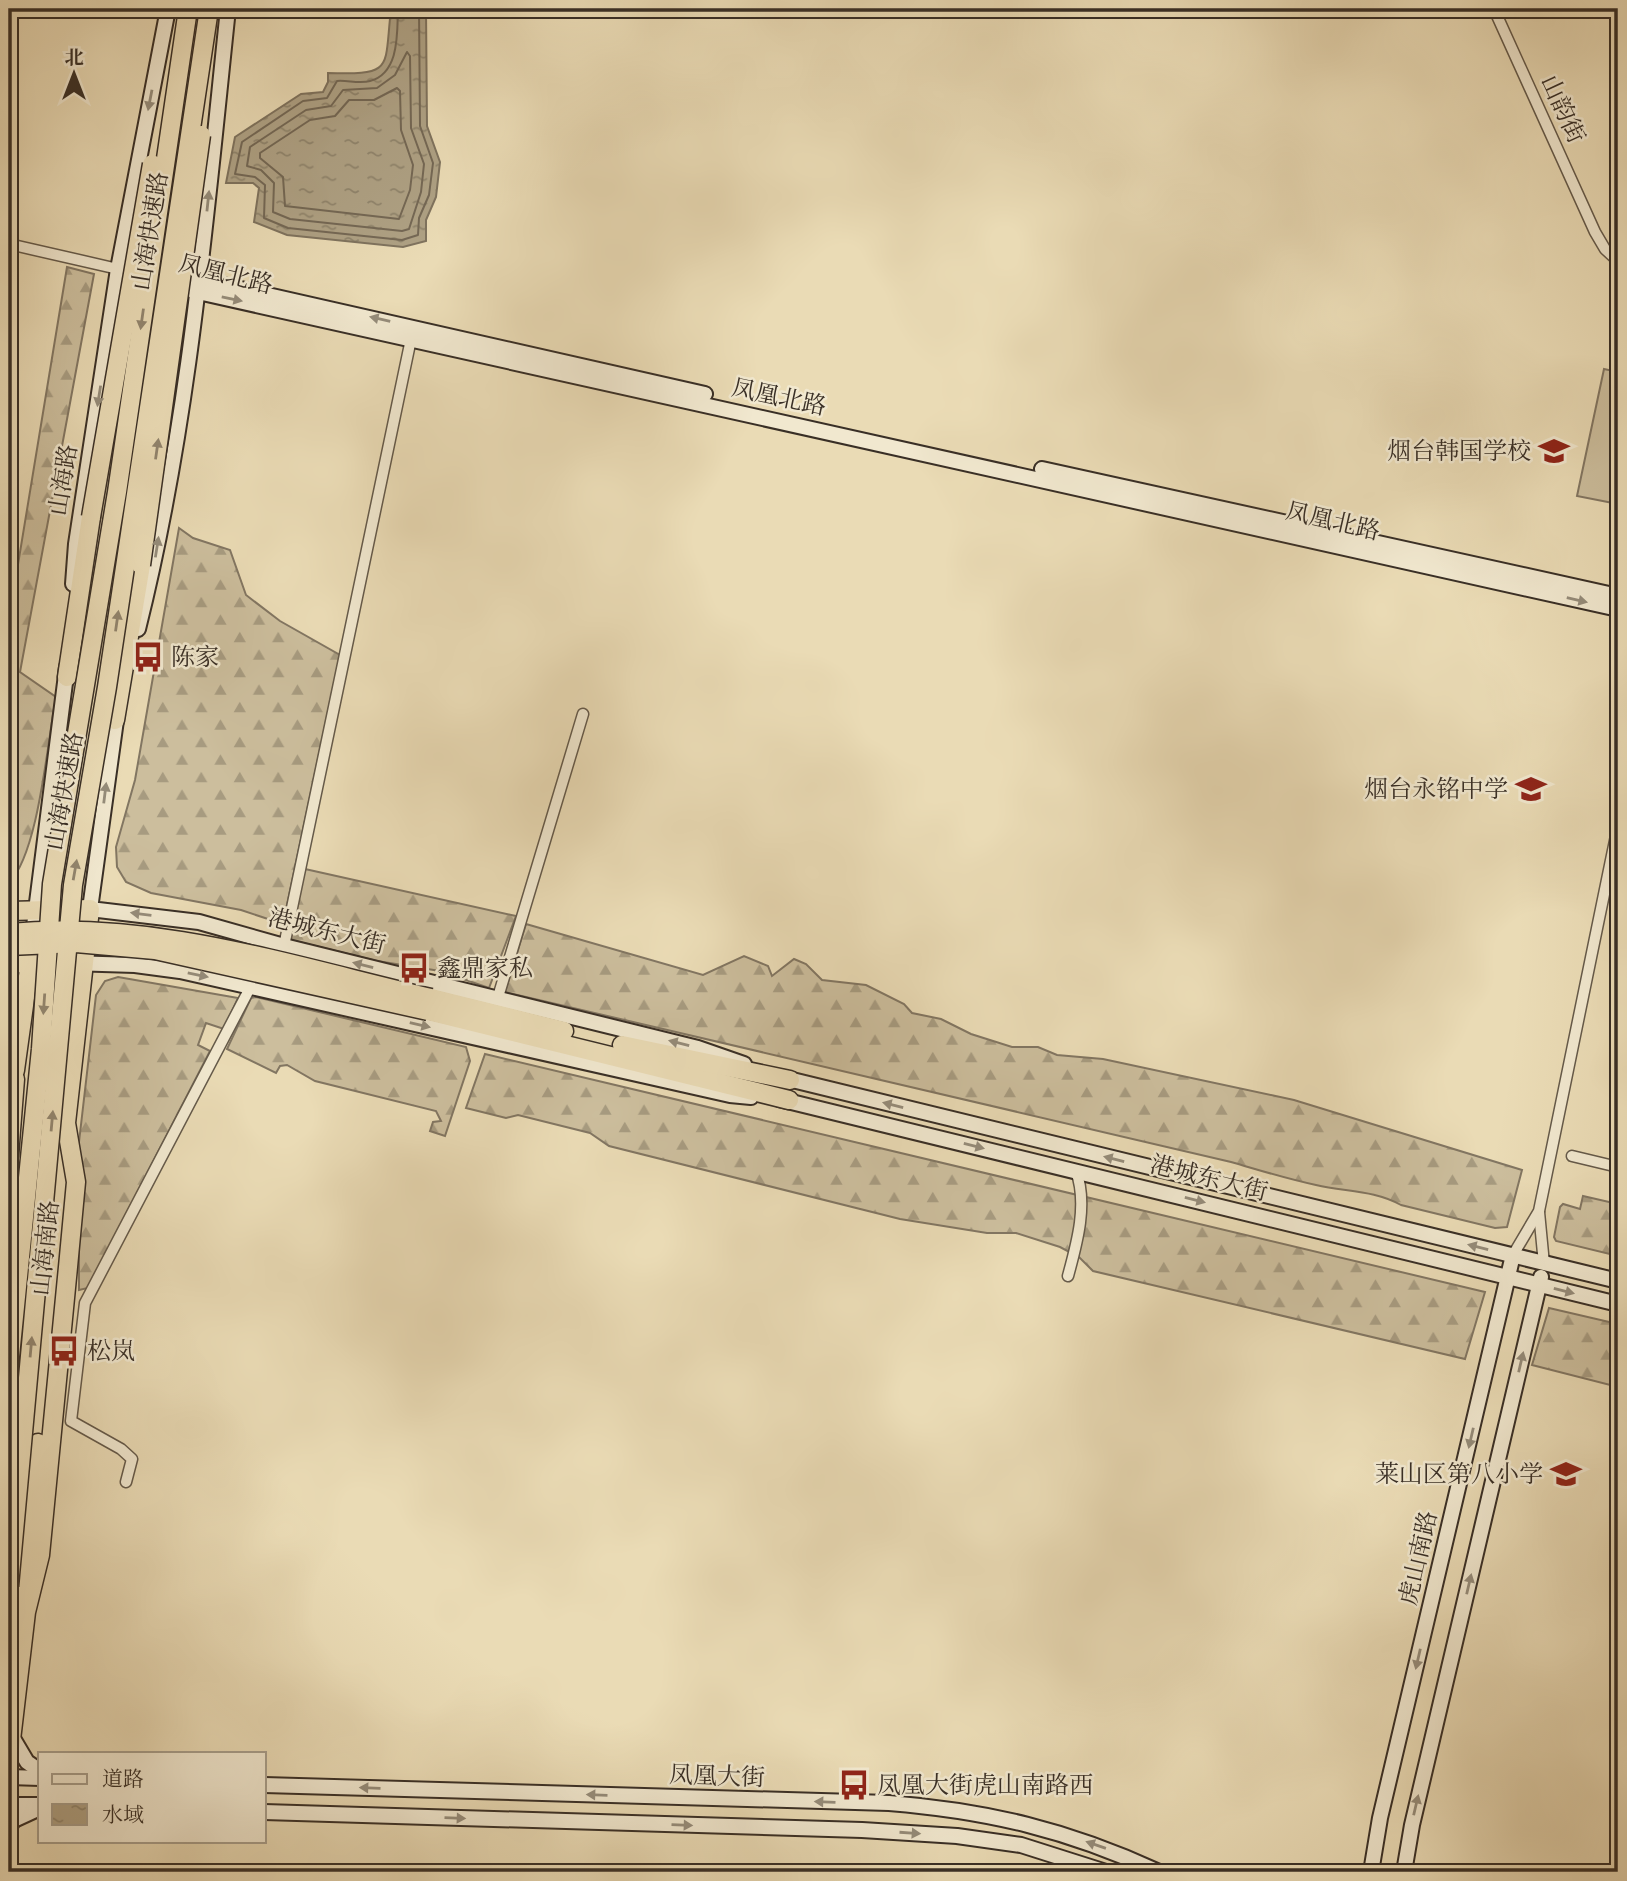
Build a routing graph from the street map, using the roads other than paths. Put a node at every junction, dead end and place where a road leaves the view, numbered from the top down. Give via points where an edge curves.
1 (168, 9) edge
2 (180, 9) edge
3 (188, 9) edge
4 (228, 9) edge
5 (1494, 9) edge
6 (208, 14) edge
7 (9, 244) edge
8 (1618, 261) edge
9 (118, 269) junction
10 (199, 285) junction
11 (411, 339) junction
12 (1618, 596) edge
13 (1618, 609) edge
14 (67, 677) junction
15 (583, 714) dead end
16 (115, 720) junction
17 (1618, 826) edge
18 (36, 909) junction
19 (90, 909) junction
20 (9, 911) edge
21 (9, 933) edge
22 (9, 946) edge
23 (284, 946) junction
24 (30, 962) junction
25 (82, 962) junction
26 (9, 964) edge
27 (251, 986) junction
28 (498, 997) junction
29 (429, 1004) junction
30 (15, 1070) junction
31 (790, 1080) junction
32 (9, 1090) edge
33 (789, 1100) junction
34 (66, 1123) junction
35 (10, 1148) edge
36 (1572, 1156) dead end
37 (1618, 1167) edge
38 (1076, 1171) junction
39 (1539, 1212) junction
40 (1513, 1255) junction
41 (1544, 1264) junction
42 (1068, 1276) dead end
43 (1509, 1276) junction
44 (1618, 1282) edge
45 (1540, 1285) junction
46 (1618, 1304) edge
47 (9, 1366) edge
48 (126, 1482) dead end
49 (9, 1586) edge
50 (9, 1644) edge
51 (11, 1735) junction
52 (9, 1757) edge
53 (38, 1770) edge
54 (9, 1777) edge
55 (38, 1778) edge
56 (266, 1785) edge
57 (9, 1805) edge
58 (38, 1807) edge
59 (38, 1808) edge
60 (266, 1812) edge
61 (9, 1826) edge
62 (1105, 1872) edge
63 (1159, 1872) edge
64 (1371, 1872) edge
65 (1404, 1872) edge

1 -> 9 main road, 山海路
2 - 14 highway, bridge
3 -> 47 highway, 山海快速路, bridge via 117,492 52,884 41,1049
10 -> 4 main road
5 - 8 street, 山韵街 via 1595,232
16 -> 6 highway, bridge via 200,145
49 -> 6 highway, 山海快速路, bridge via 72,885 107,687
7 - 9 street
9 - 10 main road, 凤凰北路
9 -> 14 main road, 山海路 via 76,544
10 -> 11 main road, 凤凰北路
12 -> 10 main road, 凤凰北路
16 -> 10 main road via 155,560
11 -> 13 main road, 凤凰北路
11 - 23 street
14 - 18 main road, 山海路
15 - 28 street
19 -> 16 main road
17 - 39 street
18 - 19 highway, 港城东大街
18 - 20 highway, 港城东大街
18 - 24 main road, 山海路
23 -> 19 main road, 港城东大街 via 199,922
19 - 25 highway, 山海南路
21 - 29 highway, 港城东大街, bridge via 79,930 156,936
22 - 29 highway, 港城东大街, bridge via 76,943 155,950
28 -> 23 main road, 港城东大街
24 - 25 main road, 港城东大街
24 - 26 highway, 港城东大街
24 - 30 highway
25 -> 27 main road, 港城东大街 via 180,971
25 - 34 highway, 山海南路
27 -> 33 main road, 港城东大街 via 730,1095
27 - 48 street via 82,1315 71,1421 132,1459
31 -> 28 main road, 港城东大街 via 698,1048
29 - 31 highway, 港城东大街
29 - 33 highway, 港城东大街
30 - 32 highway
30 - 35 highway
40 -> 31 main road, 港城东大街
33 -> 38 main road, 港城东大街
34 - 50 highway via 27,1550
34 - 51 highway, 山海南路 via 75,1194 40,1555 26,1612
36 - 37 street
38 - 42 street via 1083,1189
38 -> 43 main road, 港城东大街
39 - 40 street
39 - 41 street
40 - 41 main road, 港城东大街
40 - 43 main road, 虎山南路
41 - 44 main road, 港城东大街
41 - 45 main road
43 - 45 main road, 港城东大街
43 -> 64 main road, 虎山南路
45 -> 46 main road, 港城东大街
65 -> 45 main road
51 - 52 highway, 山海南路
51 - 53 main road via 27,1762
54 - 55 main road
63 -> 56 main road, 凤凰大街 via 1038,1825 951,1808
57 - 58 main road
59 - 61 main road
60 -> 62 main road, 凤凰大街 via 957,1836 1021,1845

